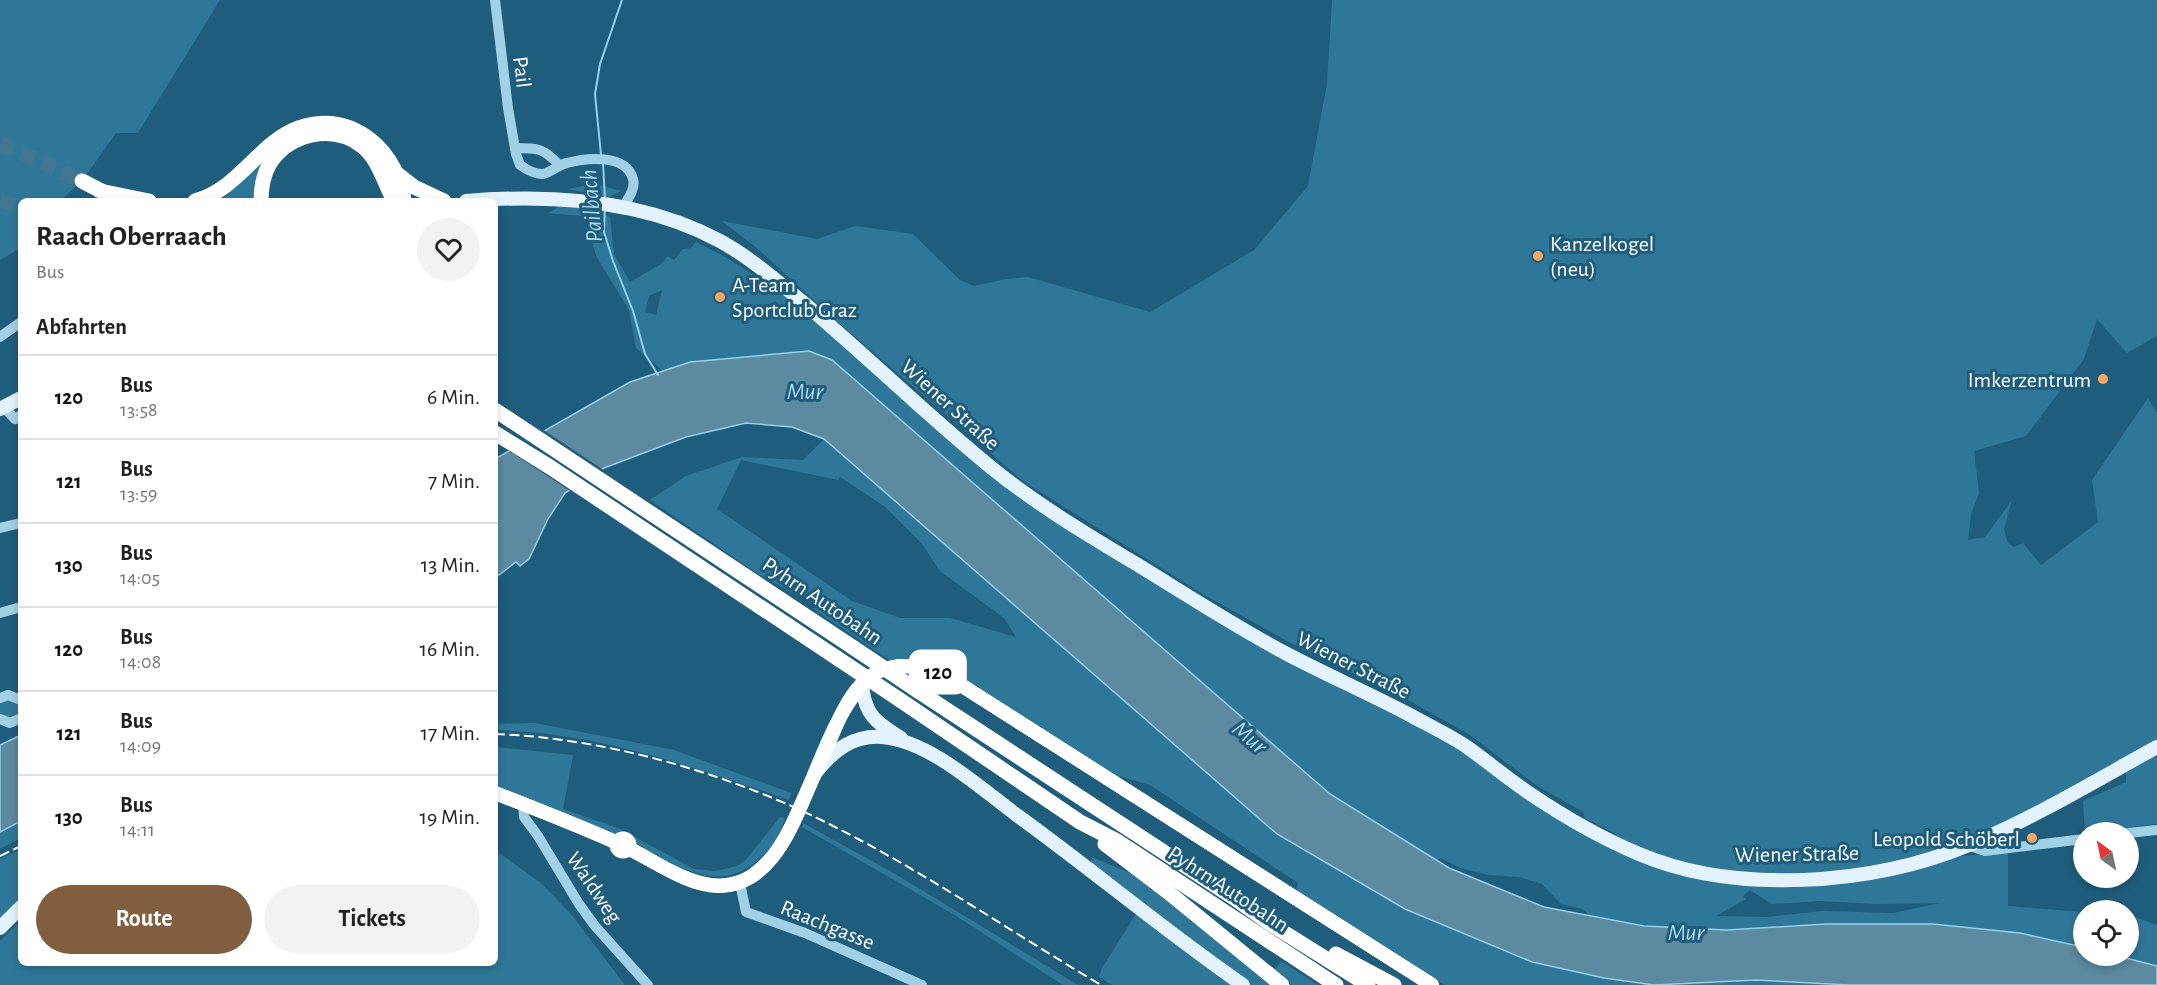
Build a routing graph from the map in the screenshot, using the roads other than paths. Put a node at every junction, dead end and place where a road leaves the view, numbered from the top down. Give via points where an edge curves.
1 (495, 0) edge
2 (515, 148) junction
3 (559, 165) junction
4 (390, 177) junction
5 (82, 181) tunnel mouth
6 (100, 191) junction
7 (114, 198) edge
8 (134, 198) edge
9 (202, 198) edge
10 (261, 198) edge
11 (383, 198) edge
12 (394, 198) edge
13 (402, 198) edge
14 (438, 198) edge
15 (498, 199) edge
16 (611, 206) junction
17 (18, 324) edge
18 (0, 337) edge
19 (18, 400) edge
20 (2, 408) edge
21 (498, 412) edge
22 (18, 417) edge
23 (498, 435) edge
24 (18, 524) edge
25 (0, 528) edge
26 (18, 608) edge
27 (0, 613) edge
28 (898, 666) dead end
29 (0, 698) edge
30 (18, 699) edge
31 (0, 719) edge
32 (18, 719) edge
33 (915, 746) junction
34 (2157, 747) edge
35 (817, 771) junction
36 (498, 794) edge
37 (524, 803) junction
38 (1080, 822) junction
39 (2157, 830) edge
40 (2139, 832) edge
41 (2073, 840) edge
42 (1967, 845) junction
43 (743, 881) junction
44 (1234, 898) junction
45 (18, 910) edge
46 (0, 928) edge
47 (648, 985) edge
48 (922, 985) edge
49 (1243, 985) edge
50 (1282, 985) edge
51 (1336, 985) edge
52 (1368, 985) edge
53 (1394, 985) edge
54 (1432, 985) edge

1 - 2 street, Pail
2 - 3 street via 538,148
2 - 3 street, Pail via 520,165 535,173 552,171
3 - 16 street, Pail via 588,159 613,161 627,170 633,179 632,191
4 - 9 highway via 378,147 367,137 345,126 324,122 295,128 280,137 220,191
4 - 10 highway via 362,146 339,135 315,134 280,151 269,166
4 - 11 highway
4 - 12 highway
4 - 13 highway
4 - 14 highway
5 - 6 highway
6 - 7 highway
6 - 8 highway
15 - 16 main road, Wiener Straße via 529,197
16 - 42 main road, Wiener Straße via 647,213 696,230 746,257 1036,503 1282,652 1464,745 1529,793 1641,855 1704,873 1770,880 1876,872
17 - 18 street
19 - 20 main road
20 - 22 street via 15,419
21 - 44 highway, Pyhrn Autobahn, bridge
23 - 38 highway, Pyhrn Autobahn, bridge
24 - 25 street
26 - 27 street
28 - 54 main road via 942,673
29 - 30 street via 8,695
31 - 32 street via 10,723
33 - 35 main road via 883,737 863,738 836,750
33 - 35 main road via 876,721 866,706 862,685 838,720
33 - 49 main road via 973,782 1186,946
34 - 42 main road, Wiener Straße
35 - 43 main road via 775,855
36 - 37 main road
37 - 43 main road via 620,844 693,881 715,886
37 - 47 street, Waldweg via 524,817 579,904
38 - 50 highway
38 - 51 highway, Pyhrn Autobahn via 1117,841
39 - 40 street
41 - 42 street via 1985,851
43 - 48 street, Raachgasse via 746,912 805,933
44 - 52 highway, Pyhrn Autobahn
44 - 53 highway
45 - 46 main road

